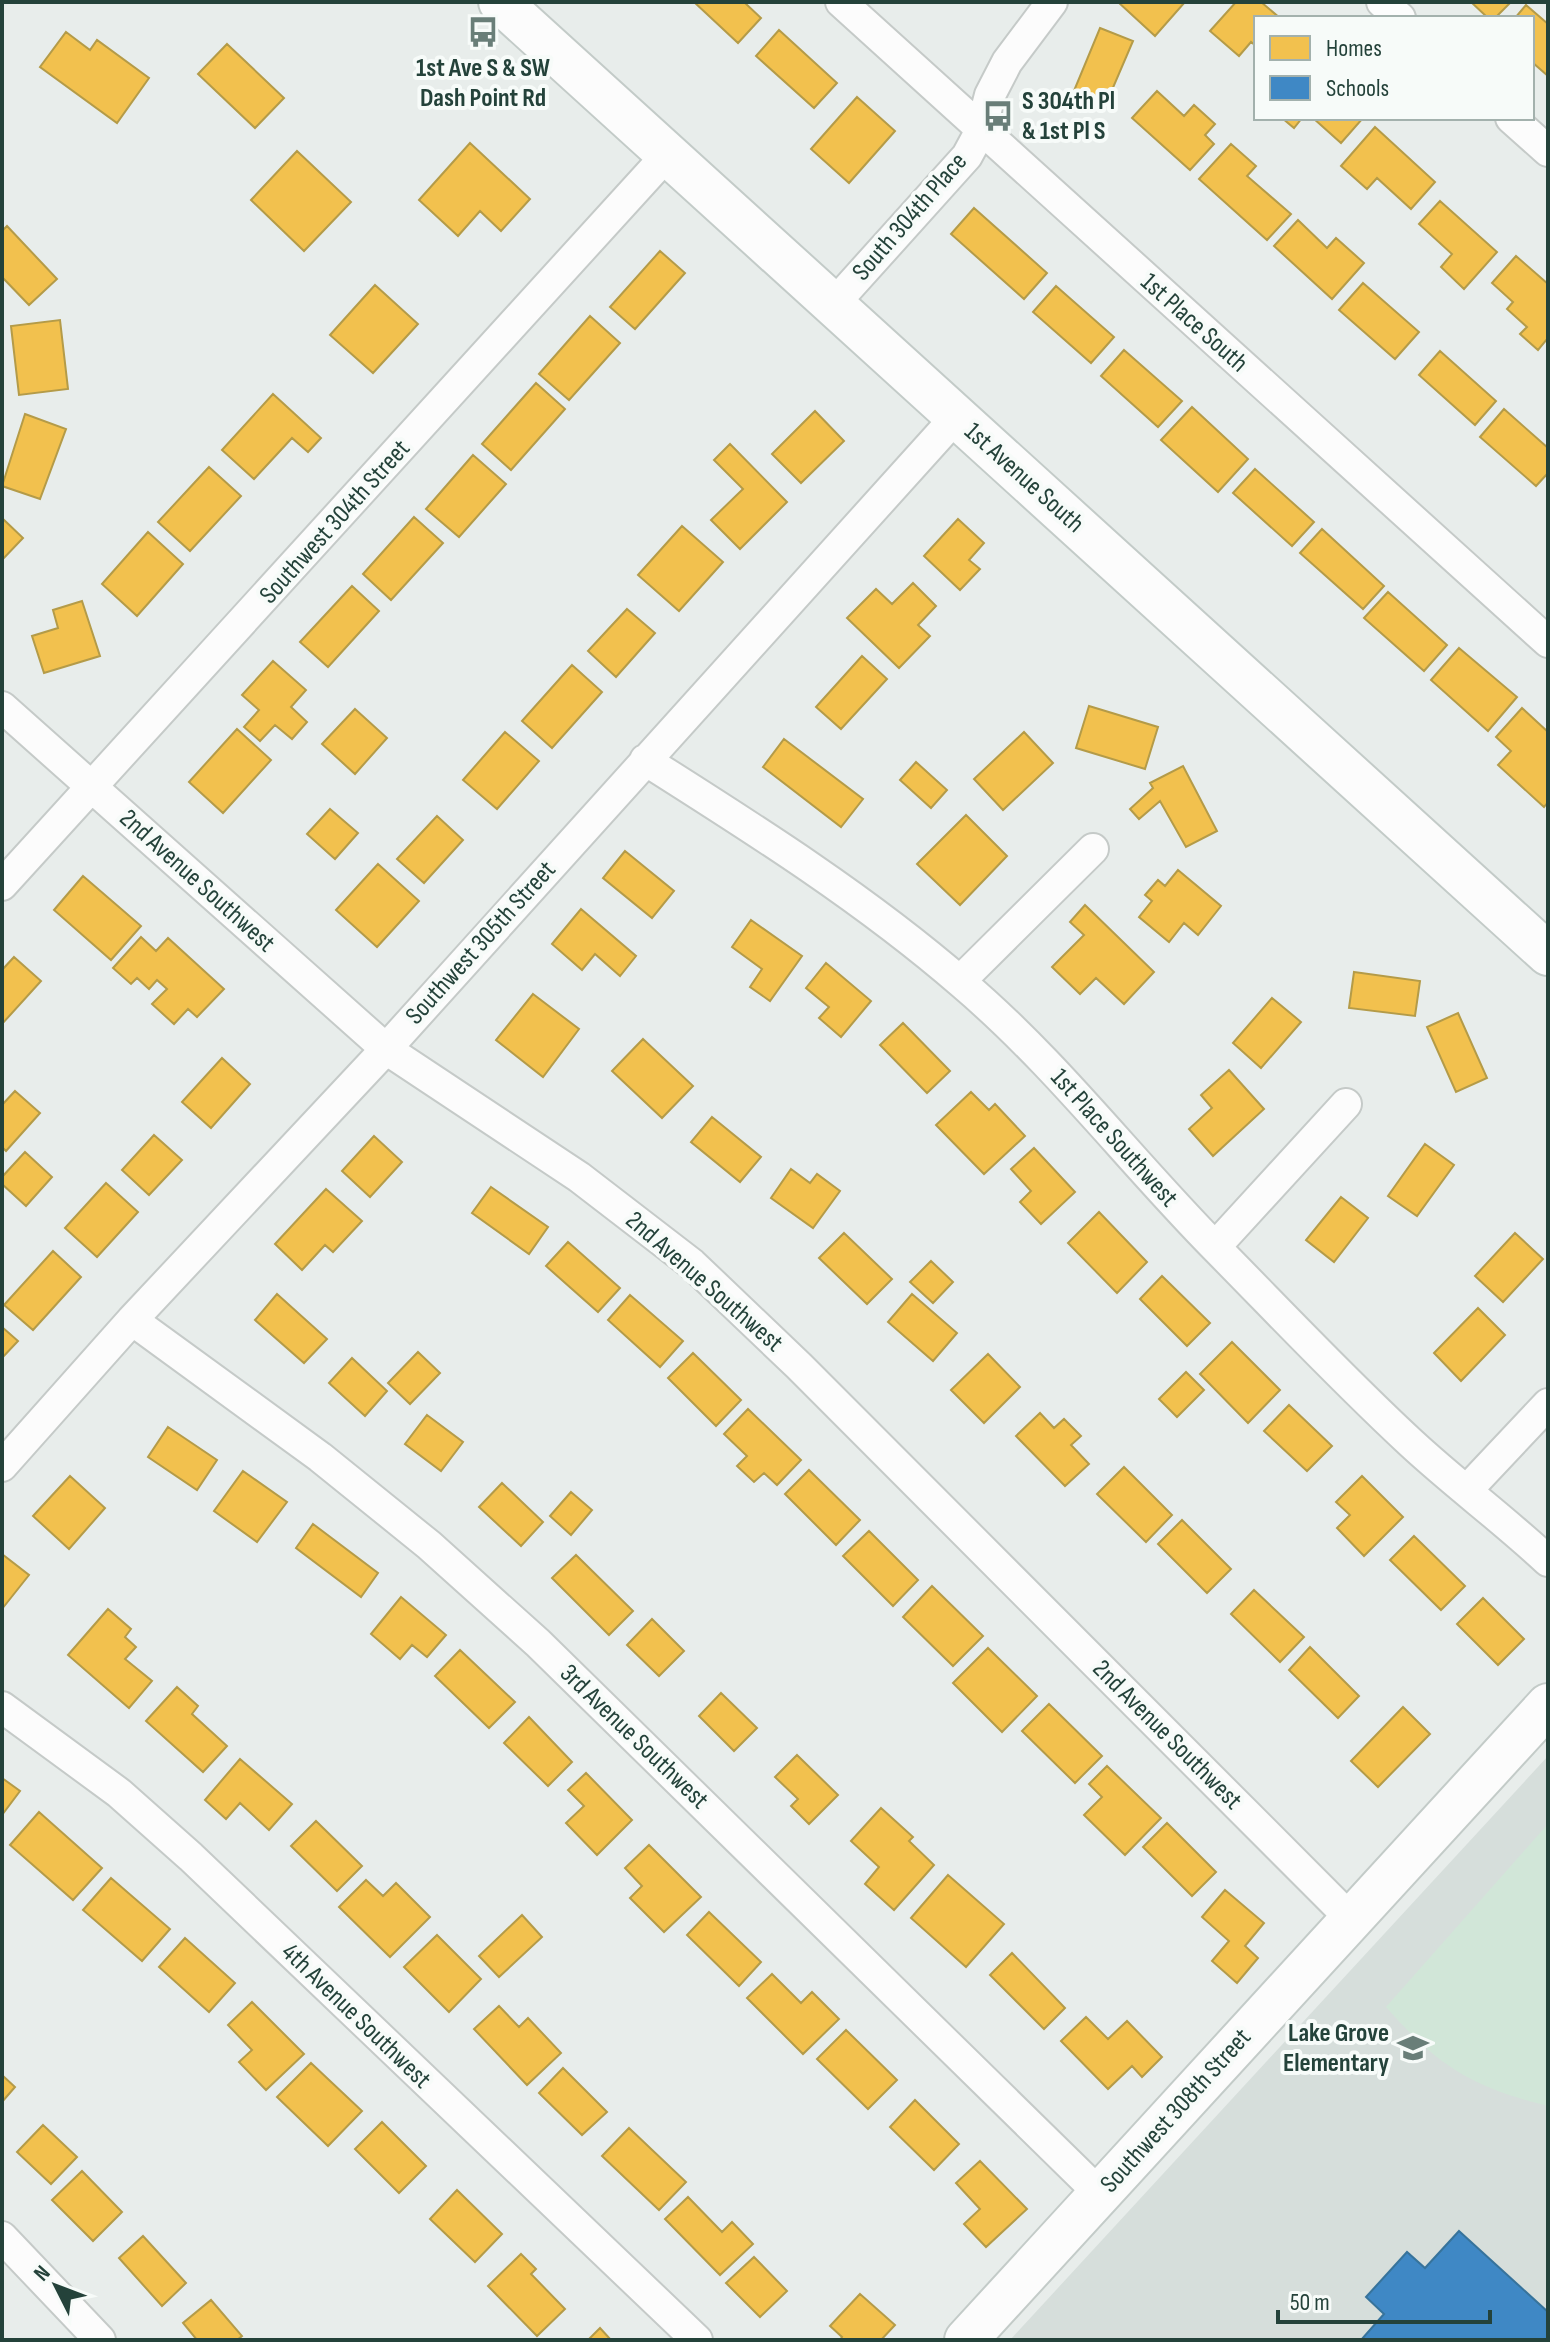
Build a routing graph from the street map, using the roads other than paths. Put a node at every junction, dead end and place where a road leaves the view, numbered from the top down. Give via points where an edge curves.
1 (500, 2) edge
2 (841, 2) edge
3 (1052, 2) edge
4 (1382, 2) edge
5 (1398, 16) edge
6 (1513, 120) edge
7 (981, 130) junction
8 (1548, 151) edge
9 (666, 156) junction
10 (832, 306) junction
11 (956, 417) junction
12 (1548, 642) edge
13 (2, 707) edge
14 (645, 760) junction
15 (93, 788) junction
16 (1093, 849) dead end
17 (2, 885) edge
18 (1548, 954) edge
19 (960, 981) junction
20 (386, 1049) junction
21 (1346, 1104) dead end
22 (1215, 1247) junction
23 (132, 1320) junction
24 (1548, 1404) edge
25 (2, 1466) edge
26 (1467, 1490) junction
27 (1548, 1561) edge
28 (1548, 1705) edge
29 (2, 1707) edge
30 (1351, 1919) junction
31 (1100, 2194) junction
32 (2, 2237) edge
33 (100, 2340) edge
34 (697, 2340) edge
35 (966, 2340) edge

1 - 9 main road, 1st Avenue South
2 - 7 street, 1st Place South
3 - 7 street, South 304th Place via 1007,62 990,95
4 - 5 street
6 - 8 street
7 - 10 street, South 304th Place via 967,156
7 - 12 street, 1st Place South
9 - 10 main road, 1st Avenue South
9 - 15 street, Southwest 304th Street
10 - 11 main road, 1st Avenue South
11 - 14 street, Southwest 305th Street
11 - 18 main road, 1st Avenue South
13 - 15 street, 2nd Avenue Southwest
14 - 19 street, 1st Place Southwest via 810,868
14 - 20 street, Southwest 305th Street
15 - 17 street, Southwest 304th Street
15 - 20 street, 2nd Avenue Southwest
16 - 19 street
19 - 22 street, 1st Place Southwest via 1026,1041
20 - 23 street, Southwest 305th Street
20 - 30 street, 2nd Avenue Southwest via 579,1177 692,1264
21 - 22 street
22 - 26 street, 1st Place Southwest via 1407,1439
23 - 25 street, Southwest 305th Street
23 - 31 street, 3rd Avenue Southwest via 320,1457 527,1633
24 - 26 street
26 - 27 street, 1st Place Southwest
28 - 30 main road, Southwest 308th Street
29 - 34 street, 4th Avenue Southwest via 119,1793 191,1857
30 - 31 main road, Southwest 308th Street
31 - 35 main road, Southwest 308th Street
32 - 33 street

